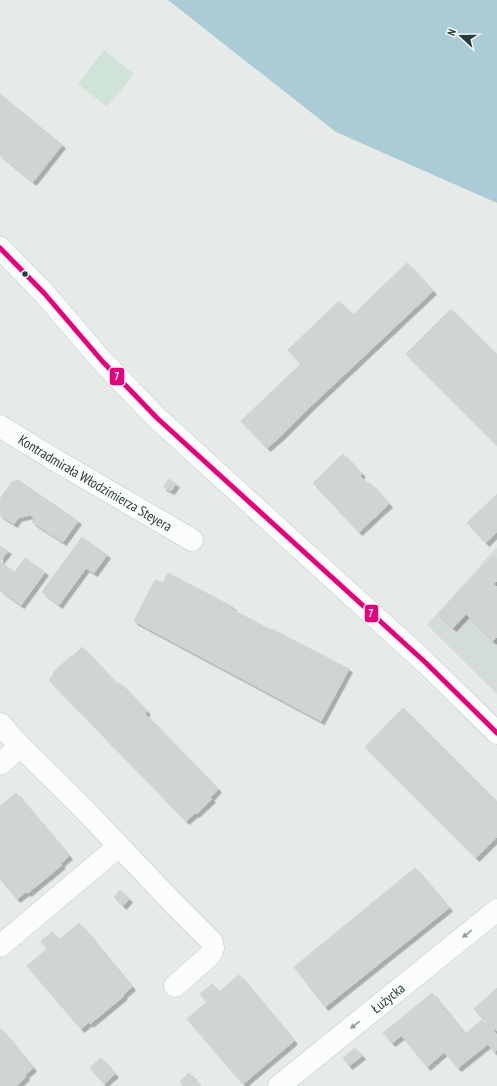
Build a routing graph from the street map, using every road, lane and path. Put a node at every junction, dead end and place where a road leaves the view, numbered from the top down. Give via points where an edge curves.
1 (0, 248) edge
2 (0, 426) edge
3 (192, 540) dead end
4 (0, 724) edge
5 (497, 733) edge
6 (20, 746) junction
7 (0, 764) edge
8 (119, 846) junction
9 (497, 910) edge
10 (0, 946) edge
11 (175, 986) dead end
12 (279, 1086) edge

1 - 5 street via 40,288 103,362 157,418 426,662
2 - 3 street, Kontradmirała Włodzimierza Steyera
4 - 6 street
6 - 7 street
6 - 8 street
8 - 10 street
8 - 11 street via 212,942 210,956
9 -> 12 street, Łużycka

